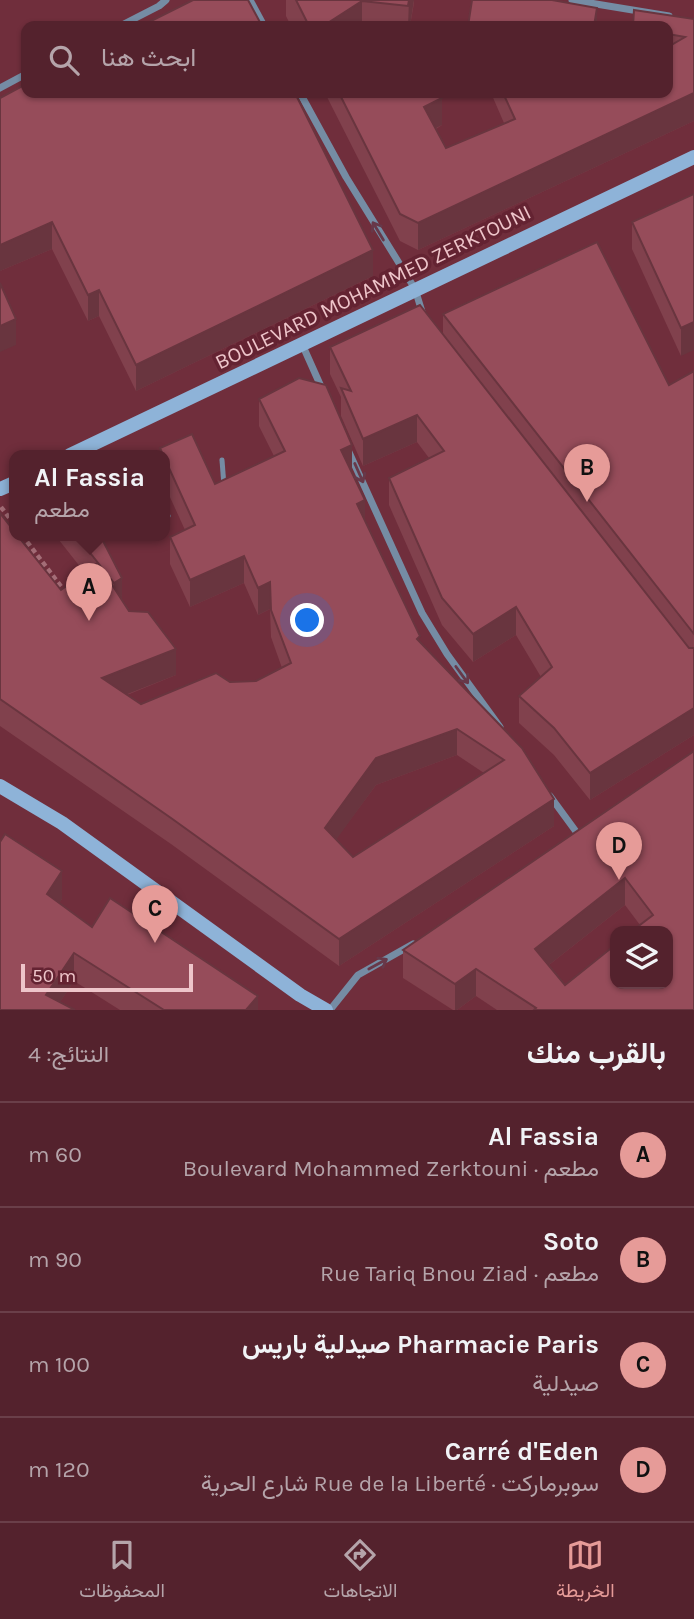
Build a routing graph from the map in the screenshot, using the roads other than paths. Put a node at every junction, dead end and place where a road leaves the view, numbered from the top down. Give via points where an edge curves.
1 (166, 0) edge
2 (250, 0) edge
3 (572, 0) edge
4 (681, 18) edge
5 (130, 21) edge
6 (261, 21) edge
7 (21, 77) edge
8 (0, 88) edge
9 (303, 98) edge
10 (694, 157) edge
11 (415, 289) junction
12 (427, 323) edge
13 (302, 343) junction
14 (329, 406) edge
15 (346, 443) edge
16 (80, 450) edge
17 (222, 460) dead end
18 (222, 492) edge
19 (503, 731) edge
20 (0, 786) edge
21 (543, 786) edge
22 (594, 832) edge
23 (583, 841) junction
24 (572, 848) edge
25 (419, 941) edge
26 (328, 1010) edge

1 - 5 street
2 - 6 street
3 - 4 street
7 - 8 street
11 -> 9 street
10 - 11 main road, BOULEVARD MOHAMMED ZERKTOUNI
11 - 12 street
11 - 13 main road, BOULEVARD MOHAMMED ZERKTOUNI
13 - 14 street
13 - 16 main road, BOULEVARD MOHAMMED ZERKTOUNI
15 -> 19 street via 422,613
17 - 18 lane
20 - 26 main road via 62,823 300,995
21 - 23 street
22 - 23 street
23 - 24 street
26 -> 25 street via 358,975

